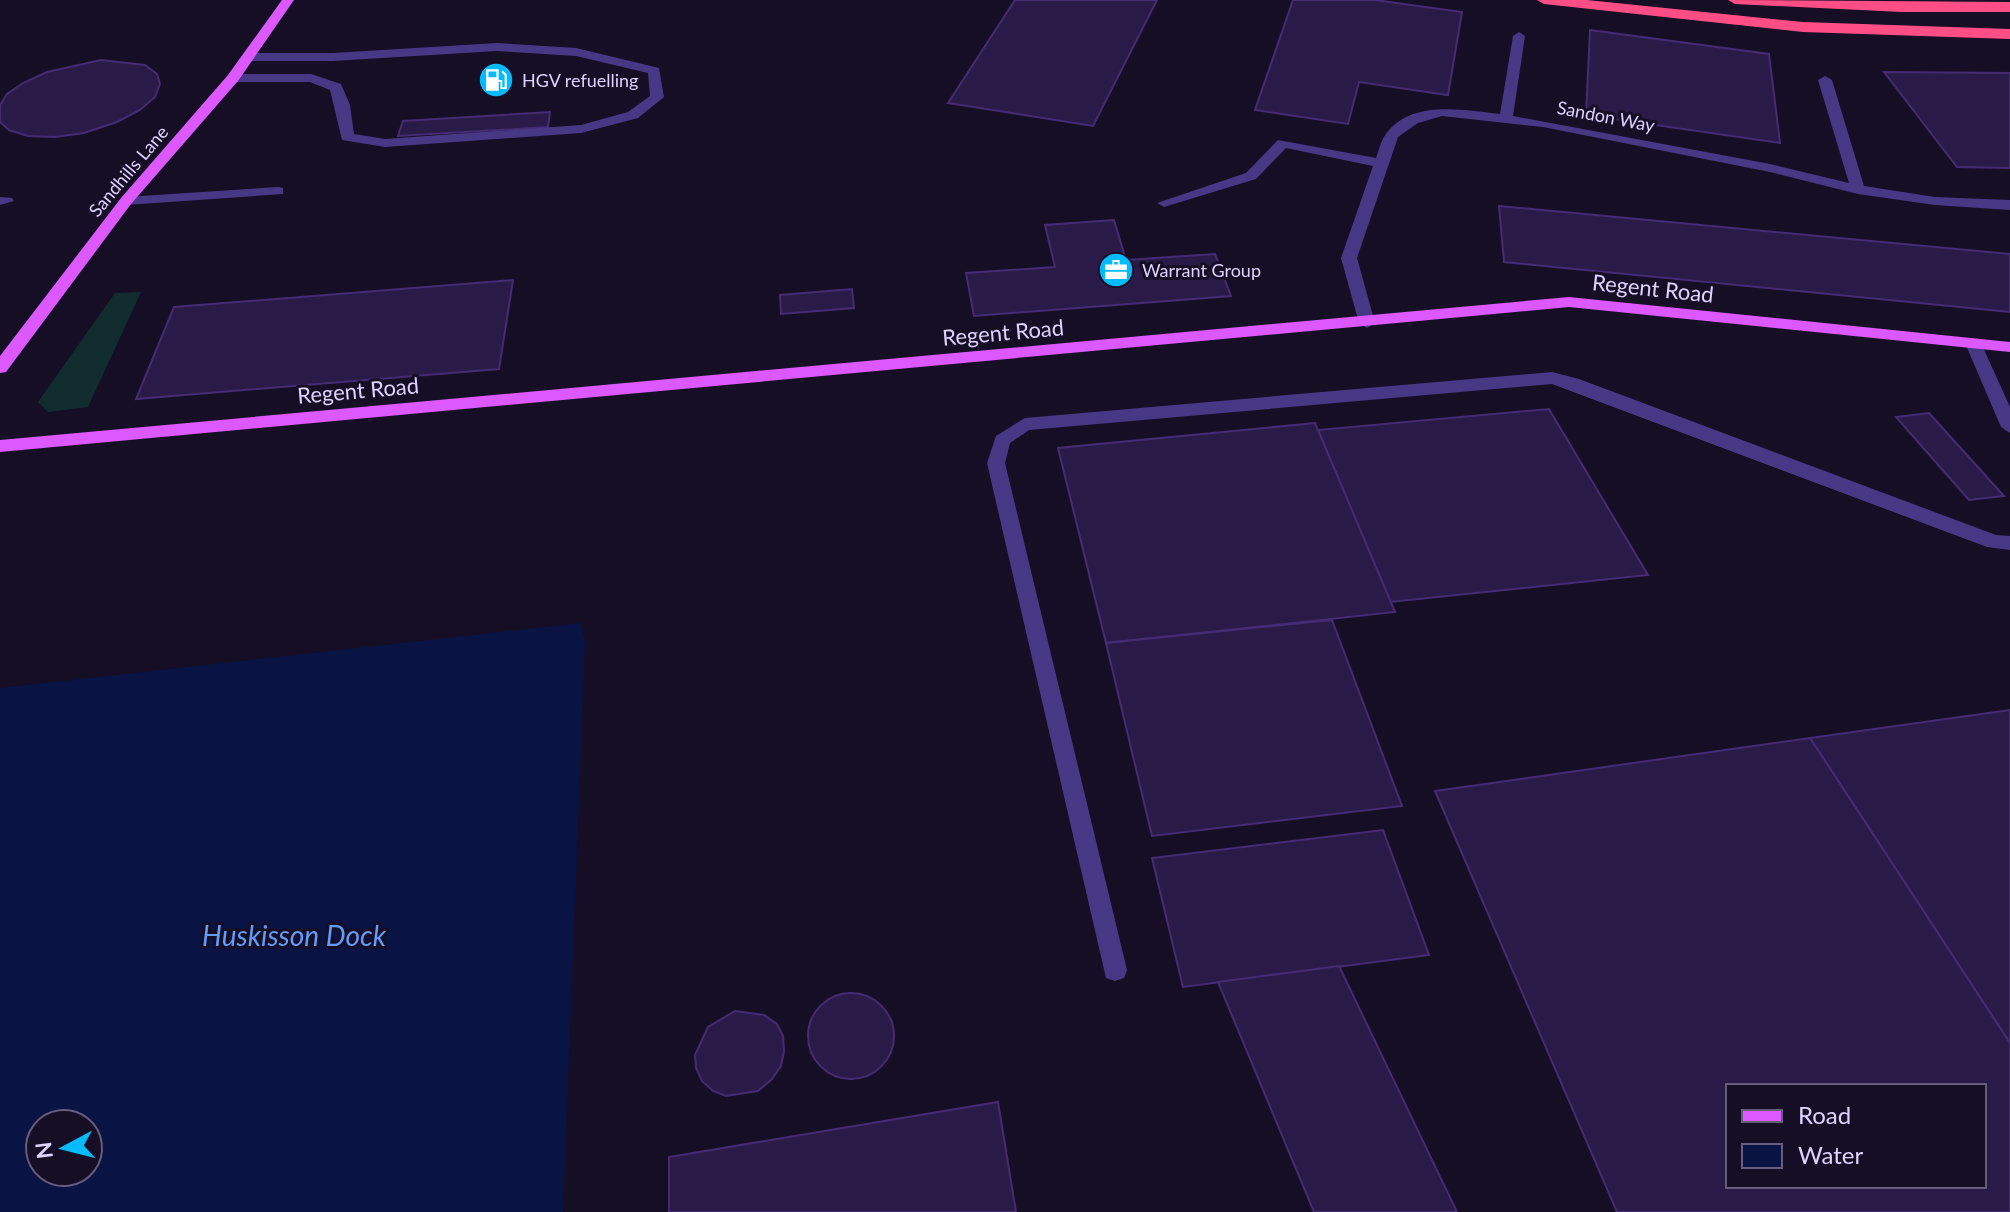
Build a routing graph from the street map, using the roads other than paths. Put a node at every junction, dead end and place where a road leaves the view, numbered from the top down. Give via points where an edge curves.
1 (288, 0) edge
2 (1544, 0) edge
3 (1735, 0) edge
4 (2005, 6) edge
5 (2010, 34) edge
6 (1519, 36) dead end
7 (248, 57) junction
8 (233, 78) junction
9 (1825, 80) dead end
10 (1506, 118) junction
11 (1381, 163) junction
12 (1858, 190) junction
13 (278, 191) dead end
14 (126, 201) junction
15 (1164, 203) dead end
16 (2010, 205) edge
17 (1367, 323) junction
18 (1973, 343) junction
19 (2010, 347) edge
20 (0, 368) edge
21 (2010, 427) edge
22 (0, 446) edge
23 (2010, 543) edge
24 (1115, 970) dead end

1 - 7 main road, Sandhills Lane
2 - 5 highway via 1803,27
3 - 4 highway
6 - 10 street
7 - 8 main road, Sandhills Lane
7 - 8 street via 497,47 576,52 654,71 657,97 633,115 581,129 385,143 347,137 336,87 311,78
8 - 14 main road, Sandhills Lane
9 - 12 street
10 - 11 street, Sandon Way via 1442,112 1413,120 1392,135
10 - 12 street, Sandon Way
11 - 15 street via 1283,143 1251,176
11 - 17 street, Sandon Way via 1349,258
12 - 16 street, Sandon Way
13 - 14 street
14 - 20 main road, Sandhills Lane
17 - 18 main road, Regent Road via 1569,302
17 - 22 main road, Regent Road
18 - 19 main road, Regent Road
18 - 21 street
23 - 24 street via 1994,542 1552,378 1025,424 1002,440 996,463

